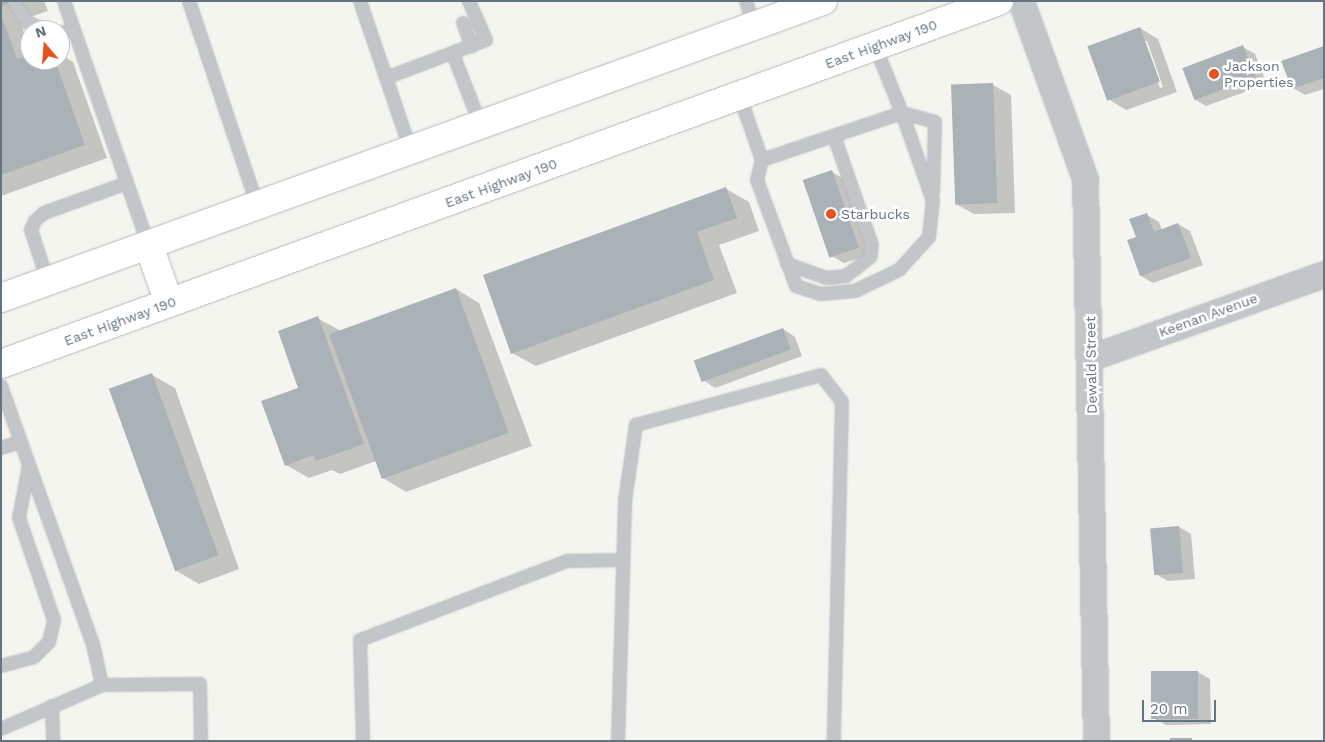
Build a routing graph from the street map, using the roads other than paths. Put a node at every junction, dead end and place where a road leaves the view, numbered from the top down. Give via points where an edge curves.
1 (64, 1) edge
2 (188, 1) edge
3 (360, 1) edge
4 (469, 1) edge
5 (823, 1) edge
6 (1000, 1) edge
7 (1021, 1) edge
8 (14, 2) edge
9 (750, 14) edge
10 (26, 20) edge
11 (463, 23) dead end
12 (74, 30) junction
13 (70, 31) edge
14 (472, 46) junction
15 (875, 46) junction
16 (452, 54) junction
17 (386, 78) junction
18 (740, 97) junction
19 (902, 113) junction
20 (481, 126) junction
21 (834, 136) junction
22 (411, 151) junction
23 (762, 160) junction
24 (127, 183) junction
25 (933, 201) junction
26 (258, 207) junction
27 (149, 246) junction
28 (787, 264) junction
29 (1324, 274) edge
30 (48, 282) junction
31 (1, 298) edge
32 (169, 303) junction
33 (1092, 357) junction
34 (1, 364) edge
35 (1, 386) edge
36 (21, 442) junction
37 (1, 448) edge
38 (29, 465) junction
39 (623, 560) junction
40 (1, 666) edge
41 (102, 685) junction
42 (52, 706) junction
43 (1, 728) edge
44 (53, 741) edge
45 (201, 741) edge
46 (363, 741) edge
47 (618, 741) edge
48 (834, 741) edge
49 (1096, 741) edge

1 - 12 lane
2 - 26 lane
3 - 17 lane
4 - 14 lane via 486,40
5 - 9 main road
6 - 15 main road, East Highway 190
7 - 33 street, Dewald Street via 1085,179
8 - 10 lane
9 - 20 main road
11 - 14 lane
12 - 13 lane
12 - 24 lane
14 - 16 lane
15 - 18 main road, East Highway 190
15 - 19 lane
16 - 17 lane
16 - 20 lane
17 - 22 lane
18 - 23 lane
18 - 32 main road, East Highway 190
19 - 21 lane
19 - 25 lane
19 - 25 lane via 935,122
20 - 22 main road
21 - 23 lane
21 - 28 lane via 872,245 870,258 846,276 827,278
22 - 26 main road
23 - 28 lane via 757,180
24 - 27 lane
24 - 30 lane via 44,213 35,221 31,230
25 - 28 lane via 929,237 899,270 855,290 820,294 796,286
26 - 27 main road
27 - 30 main road
27 - 32 main road
29 - 33 street, Keenan Avenue
30 - 31 main road
32 - 34 main road, East Highway 190
33 - 49 street, Dewald Street
35 - 36 lane
36 - 37 lane
36 - 38 lane
38 - 40 lane via 19,518 54,620 49,642 34,657
38 - 41 lane via 93,644
39 - 46 lane via 567,560 360,640
39 - 47 lane
39 - 48 lane via 625,501 636,425 820,374 842,402
41 - 42 lane
41 - 45 lane via 200,684
42 - 43 lane
42 - 44 lane

